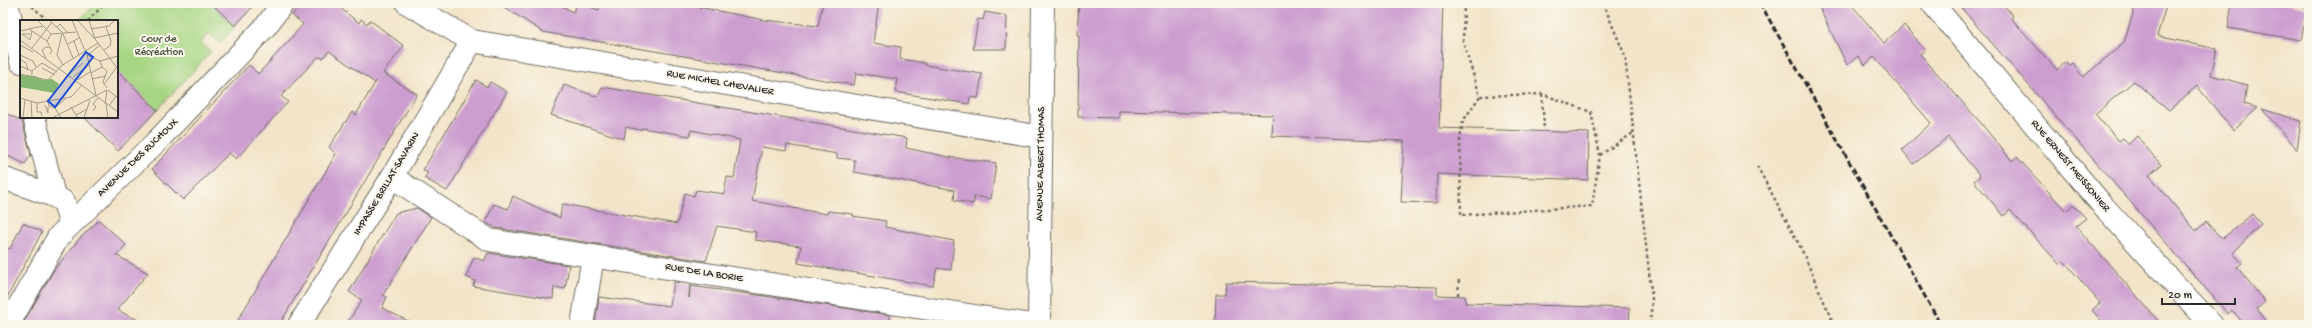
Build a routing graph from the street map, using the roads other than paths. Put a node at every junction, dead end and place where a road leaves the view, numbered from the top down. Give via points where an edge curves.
1 (7, 3) edge
2 (283, 3) edge
3 (407, 3) edge
4 (1044, 3) edge
5 (1932, 3) edge
6 (472, 41) junction
7 (20, 58) edge
8 (34, 118) edge
9 (1041, 137) junction
10 (392, 177) junction
11 (3, 178) edge
12 (54, 196) junction
13 (70, 223) junction
14 (593, 256) junction
15 (8, 325) edge
16 (299, 325) edge
17 (582, 325) edge
18 (1032, 325) edge
19 (1039, 325) edge
20 (2212, 325) edge

1 - 7 street
2 - 13 street, AVENUE DES RUCHOUX via 266,26 157,141
3 - 6 street, RUE MICHEL CHEVALIER
4 - 9 street, AVENUE ALBERT THOMAS
5 - 20 street, RUE ERNEST MEISSONIER via 2104,207
6 - 9 street, RUE MICHEL CHEVALIER
6 - 10 street, IMPASSE BRILLAT-SAVARIN
8 - 12 street
9 - 19 street, AVENUE ALBERT THOMAS
10 - 14 street, RUE DE LA BORIE via 489,240
10 - 16 street, IMPASSE BRILLAT-SAVARIN
11 - 12 street
12 - 13 street via 64,202
13 - 15 street, AVENUE DES RUCHOUX via 59,236
14 - 17 street
14 - 18 street, RUE DE LA BORIE

